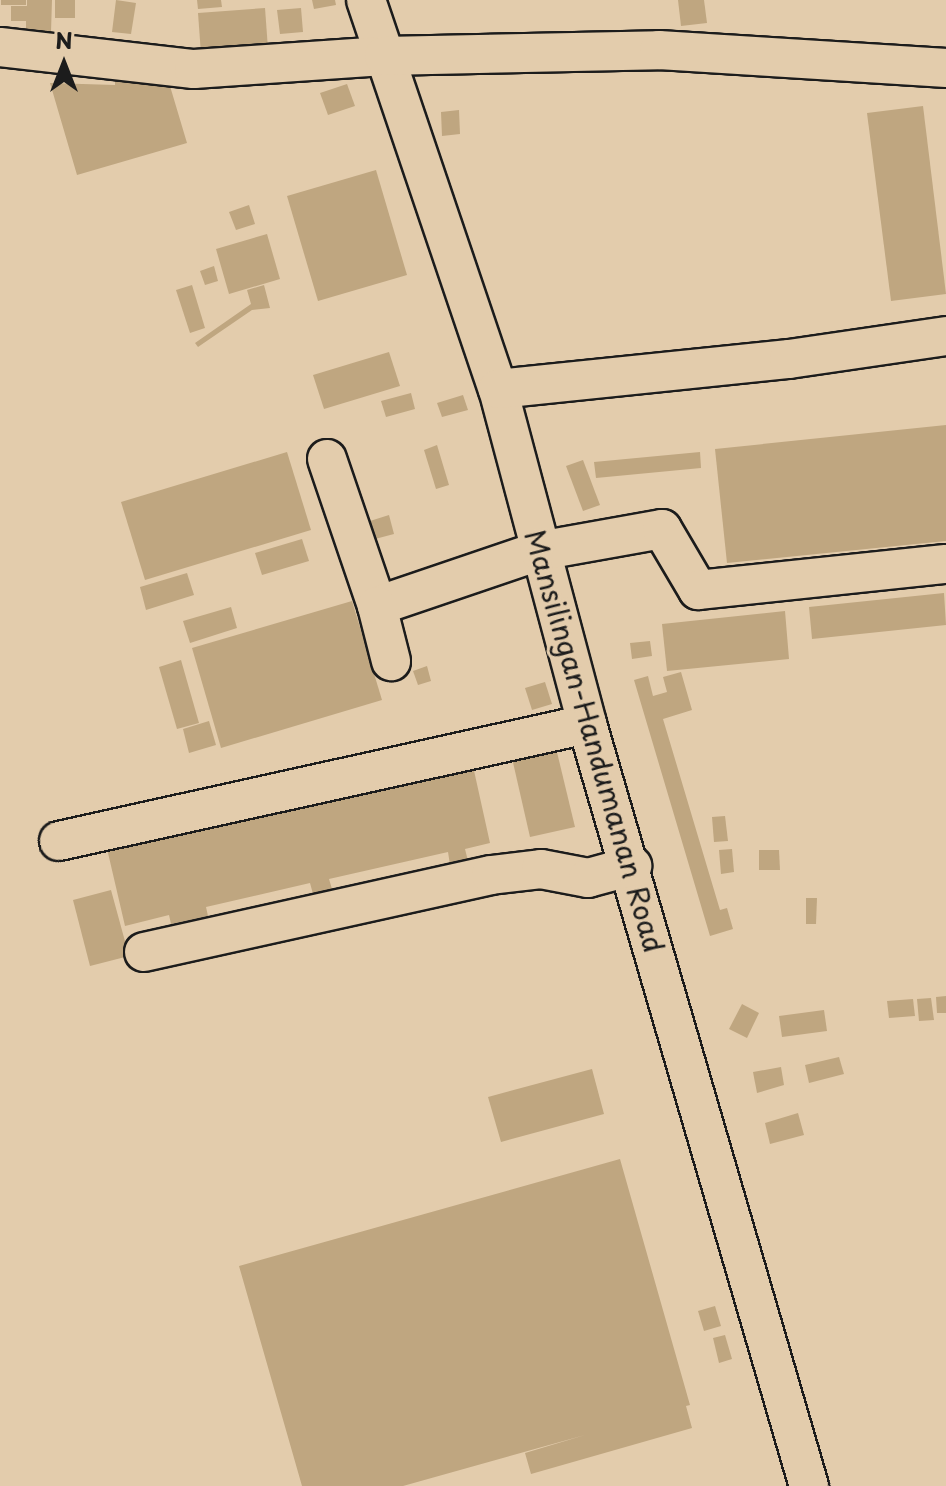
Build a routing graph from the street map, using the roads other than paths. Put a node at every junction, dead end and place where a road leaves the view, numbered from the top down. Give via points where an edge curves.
1 (366, 0) edge
2 (0, 47) edge
3 (946, 51) edge
4 (384, 56) junction
5 (928, 67) edge
6 (946, 336) edge
7 (498, 389) junction
8 (327, 459) dead end
9 (539, 551) junction
10 (946, 564) edge
11 (377, 606) junction
12 (391, 661) dead end
13 (587, 724) junction
14 (59, 841) dead end
15 (632, 866) junction
16 (144, 952) dead end
17 (809, 1486) edge

1 - 4 street, Mansilingan-Handumanan Road
2 - 4 street via 194,69
3 - 5 street
4 - 5 street via 659,50
4 - 7 street, Mansilingan-Handumanan Road
6 - 7 street via 789,359
7 - 9 street, Mansilingan-Handumanan Road
8 - 11 street
9 - 10 street via 662,529 698,590
9 - 11 street
9 - 13 street, Mansilingan-Handumanan Road
11 - 12 street
13 - 14 street
13 - 15 street, Mansilingan-Handumanan Road
15 - 16 street via 588,878 541,869 491,875
15 - 17 street, Mansilingan-Handumanan Road

